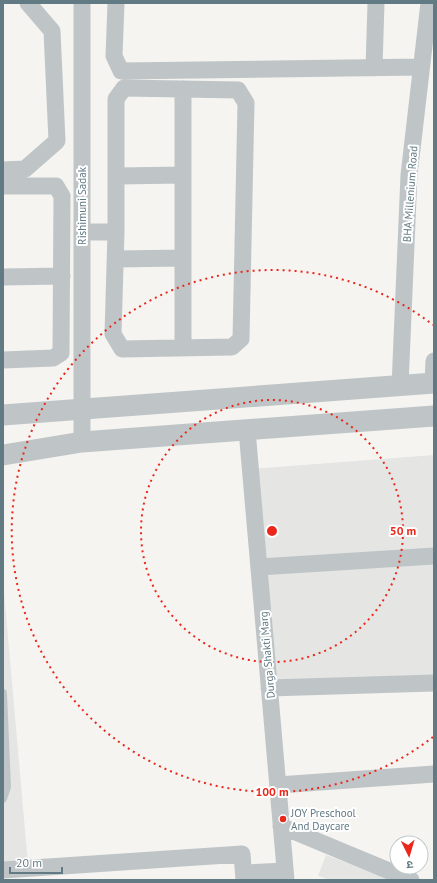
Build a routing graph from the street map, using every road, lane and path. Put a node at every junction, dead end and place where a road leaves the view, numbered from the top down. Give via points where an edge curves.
1 (28, 3) edge
2 (82, 3) edge
3 (116, 3) edge
4 (376, 3) edge
5 (429, 3) edge
6 (422, 66) junction
7 (374, 68) junction
8 (82, 75) junction
9 (54, 76) junction
10 (183, 89) junction
11 (82, 103) junction
12 (55, 104) junction
13 (3, 170) edge
14 (183, 175) junction
15 (117, 176) junction
16 (3, 186) edge
17 (82, 232) junction
18 (116, 232) junction
19 (183, 258) junction
20 (116, 259) junction
21 (62, 276) junction
22 (3, 277) edge
23 (183, 348) junction
24 (3, 360) edge
25 (434, 361) edge
26 (434, 383) edge
27 (400, 386) junction
28 (82, 409) junction
29 (3, 415) edge
30 (434, 416) edge
31 (247, 430) junction
32 (82, 442) junction
33 (3, 455) edge
34 (434, 556) edge
35 (259, 567) junction
36 (434, 683) edge
37 (270, 688) junction
38 (3, 693) edge
39 (434, 774) edge
40 (278, 785) junction
41 (3, 799) edge
42 (281, 826) junction
43 (3, 870) edge
44 (244, 876) edge
45 (285, 876) edge
46 (411, 880) edge

1 - 9 street via 52,31
2 - 8 street, Rishimuni Sadak
3 - 7 street via 114,56 121,71
4 - 7 street
5 - 6 street, BHA Millenium Road
6 - 7 street
6 - 27 street, BHA Millenium Road via 409,175
8 - 9 street
8 - 11 street, Rishimuni Sadak
9 - 12 street
10 - 14 street
10 - 15 street via 124,88 116,99
10 - 23 street via 238,90 246,103 241,339 232,347
11 - 12 street
11 - 17 street, Rishimuni Sadak
12 - 13 street via 57,141 25,169
14 - 15 street
14 - 19 street
15 - 18 street
16 - 21 street via 56,186 62,196
17 - 18 street
17 - 28 street, Rishimuni Sadak
18 - 20 street
19 - 20 street
19 - 23 street
20 - 23 street via 113,334 122,349
21 - 22 street
21 - 24 street via 61,353 53,358
25 - 26 street
26 - 27 street
27 - 28 street
28 - 29 street
28 - 32 street, Rishimuni Sadak
30 - 31 street
31 - 32 street
31 - 35 street, Durga Shakti Marg
32 - 33 street
34 - 35 street
35 - 37 street, Durga Shakti Marg
36 - 37 street
37 - 40 street, Durga Shakti Marg
38 - 41 lane via 7,787
39 - 40 street
40 - 42 street, Durga Shakti Marg
42 - 45 street, Durga Shakti Marg
42 - 46 street
43 - 44 street via 242,854
44 - 45 street

